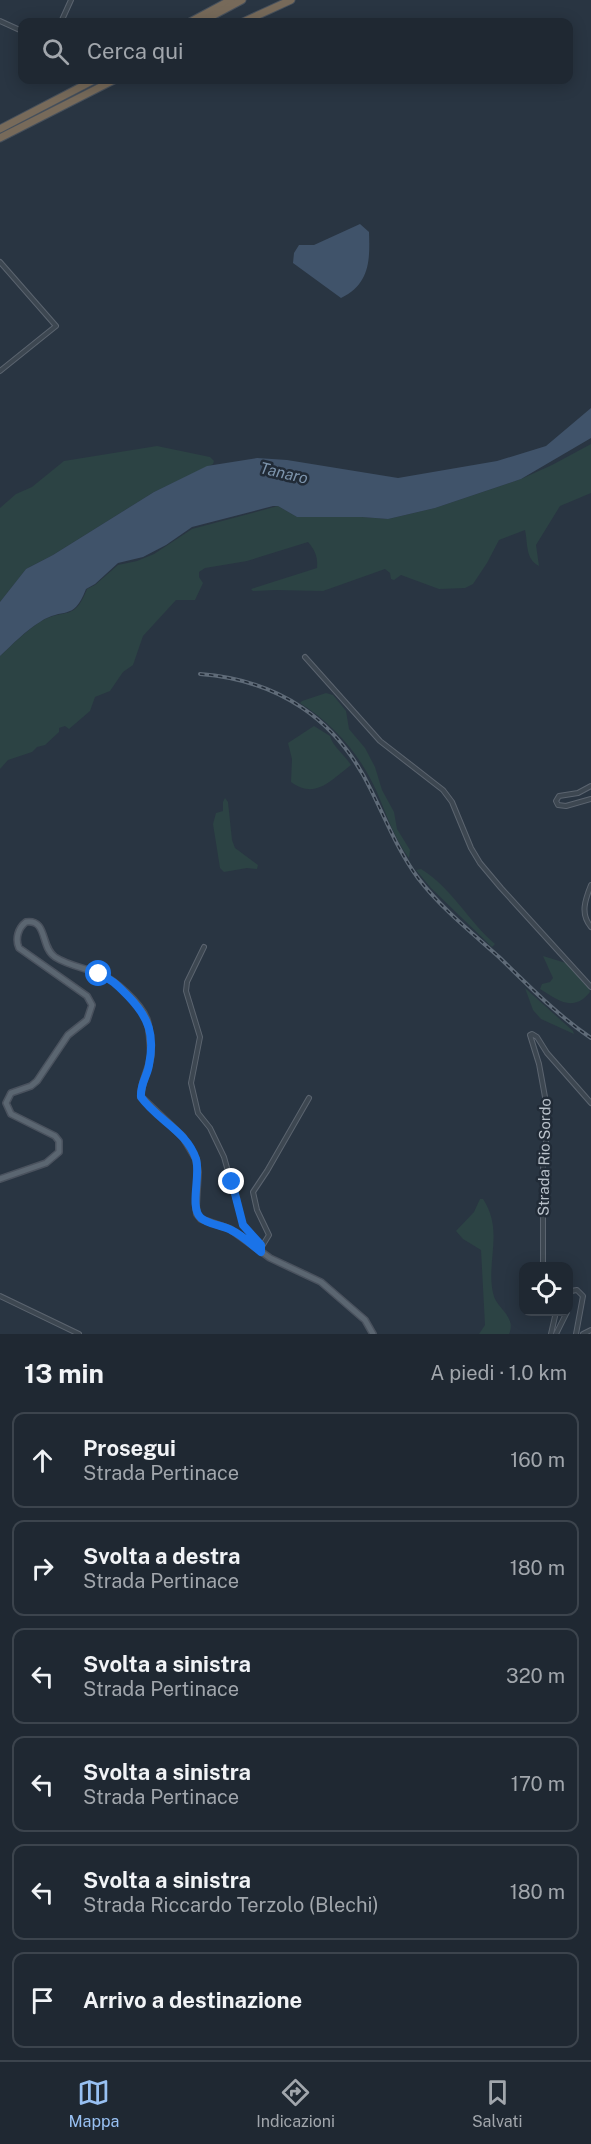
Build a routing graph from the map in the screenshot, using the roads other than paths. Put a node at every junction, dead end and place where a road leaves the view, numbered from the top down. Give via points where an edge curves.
1 (71, 0) edge
2 (231, 0) edge
3 (242, 0) edge
4 (291, 0) edge
5 (63, 18) edge
6 (197, 18) edge
7 (208, 18) edge
8 (252, 18) edge
9 (0, 21) edge
10 (18, 29) edge
11 (76, 84) edge
12 (86, 84) edge
13 (106, 84) edge
14 (0, 124) edge
15 (0, 129) edge
16 (0, 138) edge
17 (0, 262) edge
18 (0, 371) edge
19 (305, 657) dead end
20 (591, 786) edge
21 (591, 799) edge
22 (591, 885) edge
23 (591, 927) edge
24 (204, 947) dead end
25 (591, 987) edge
26 (309, 1098) dead end
27 (591, 1103) edge
28 (0, 1179) edge
29 (261, 1250) junction
30 (543, 1262) edge
31 (573, 1289) edge
32 (0, 1296) edge
33 (556, 1316) edge
34 (564, 1316) edge
35 (591, 1330) edge
36 (79, 1334) edge
37 (373, 1334) edge
38 (554, 1334) edge
39 (576, 1334) edge
40 (583, 1334) edge

1 - 5 street
2 - 6 highway
3 - 7 highway
4 - 8 highway
9 - 10 street
11 - 14 highway
12 - 15 highway
13 - 16 highway
17 - 18 street via 56,326
19 - 25 street via 380,741 443,790 480,862
20 - 21 street via 578,794 559,796 556,801 566,806
22 - 23 street via 584,915
24 - 29 street via 186,991 200,1037 191,1083 198,1113 224,1157 243,1225
26 - 29 street via 253,1192 269,1235
27 - 30 street, Strada Rio Sordo via 537,1037 531,1035 548,1108 543,1162
28 - 29 main road via 46,1163 59,1152 55,1136 11,1114 6,1103 10,1094 37,1081 68,1035 84,1023 92,1001 19,948 20,928 32,921 41,927 51,954 109,978 144,1013 151,1056 141,1097 183,1137 196,1158 197,1214 236,1232
29 - 37 main road via 321,1282 365,1320
31 - 39 street via 583,1296
32 - 36 street
33 - 38 street
34 - 38 street
35 - 40 street

